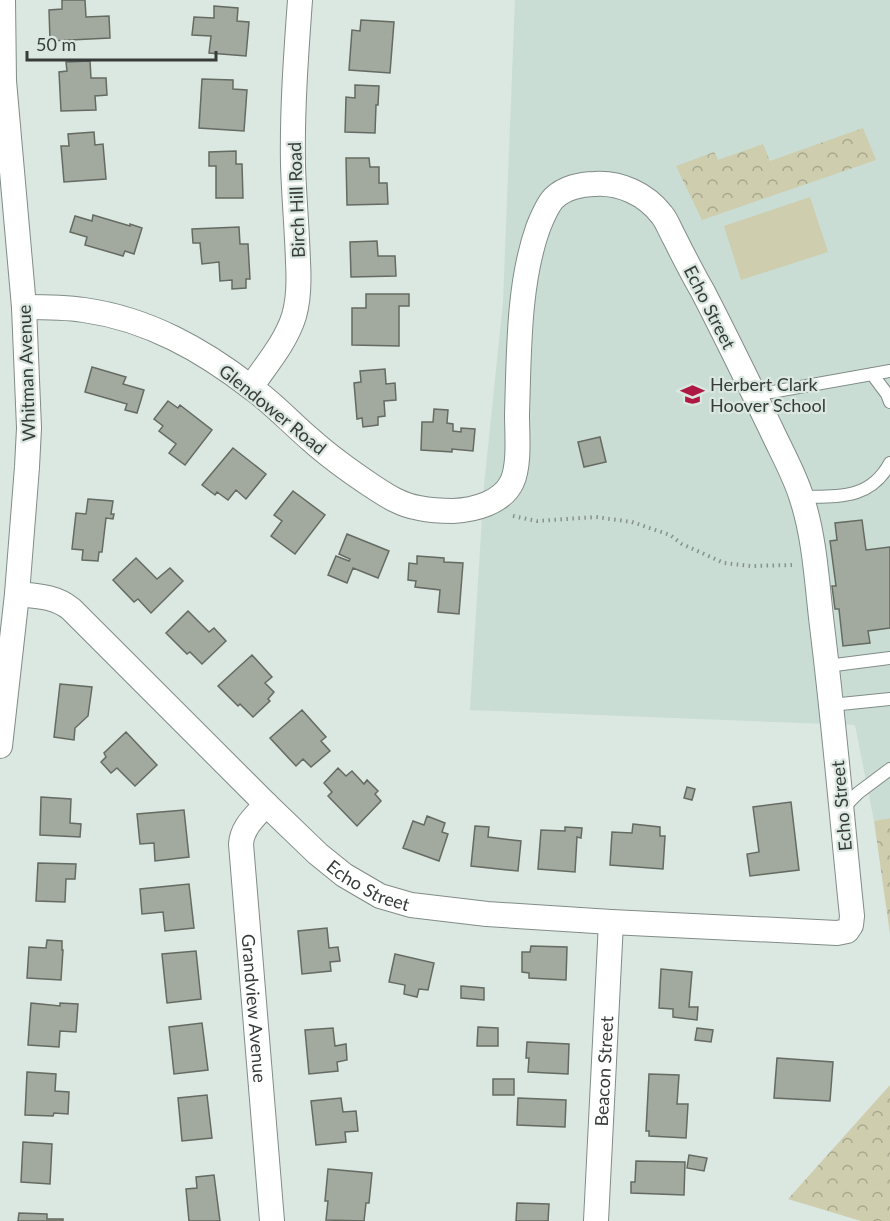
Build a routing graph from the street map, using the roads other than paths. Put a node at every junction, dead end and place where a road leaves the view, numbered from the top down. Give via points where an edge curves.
1 (3, 0) edge
2 (300, 0) edge
3 (2, 81) edge
4 (24, 307) junction
5 (890, 371) edge
6 (872, 374) junction
7 (251, 387) junction
8 (755, 396) junction
9 (890, 402) edge
10 (890, 463) edge
11 (802, 497) junction
12 (480, 506) joint
13 (17, 594) junction
14 (890, 658) edge
15 (827, 666) junction
16 (890, 699) edge
17 (831, 705) junction
18 (0, 746) edge
19 (890, 769) edge
20 (266, 804) junction
21 (841, 810) junction
22 (611, 922) junction
23 (272, 1221) edge
24 (596, 1221) edge

1 - 3 street, Whitman Avenue
2 - 7 street, Birch Hill Road via 293,122 297,301 289,329
3 - 4 street, Whitman Avenue
4 - 7 street, Glendower Road via 82,310 141,324 185,344
4 - 13 street, Whitman Avenue via 29,428
5 - 6 lane
6 - 8 lane
6 - 9 lane
7 - 12 street, Glendower Road via 331,457 396,501 421,509 454,511
8 - 11 street, Echo Street
8 - 12 street, Echo Street via 662,215 624,187 600,183 574,187 555,197 542,218 530,252 523,305 513,478 501,496
10 - 11 lane via 880,478 863,491
11 - 15 street, Echo Street
13 - 18 street, Whitman Avenue
13 - 20 street, Echo Street via 53,599 71,609
14 - 15 lane
15 - 17 street, Echo Street
16 - 17 lane
17 - 21 street, Echo Street
19 - 21 lane
20 - 22 street, Echo Street via 344,875 389,899 424,908
20 - 23 street, Grandview Avenue via 246,827 241,844
21 - 22 street, Echo Street via 852,916 847,931
22 - 24 street, Beacon Street

